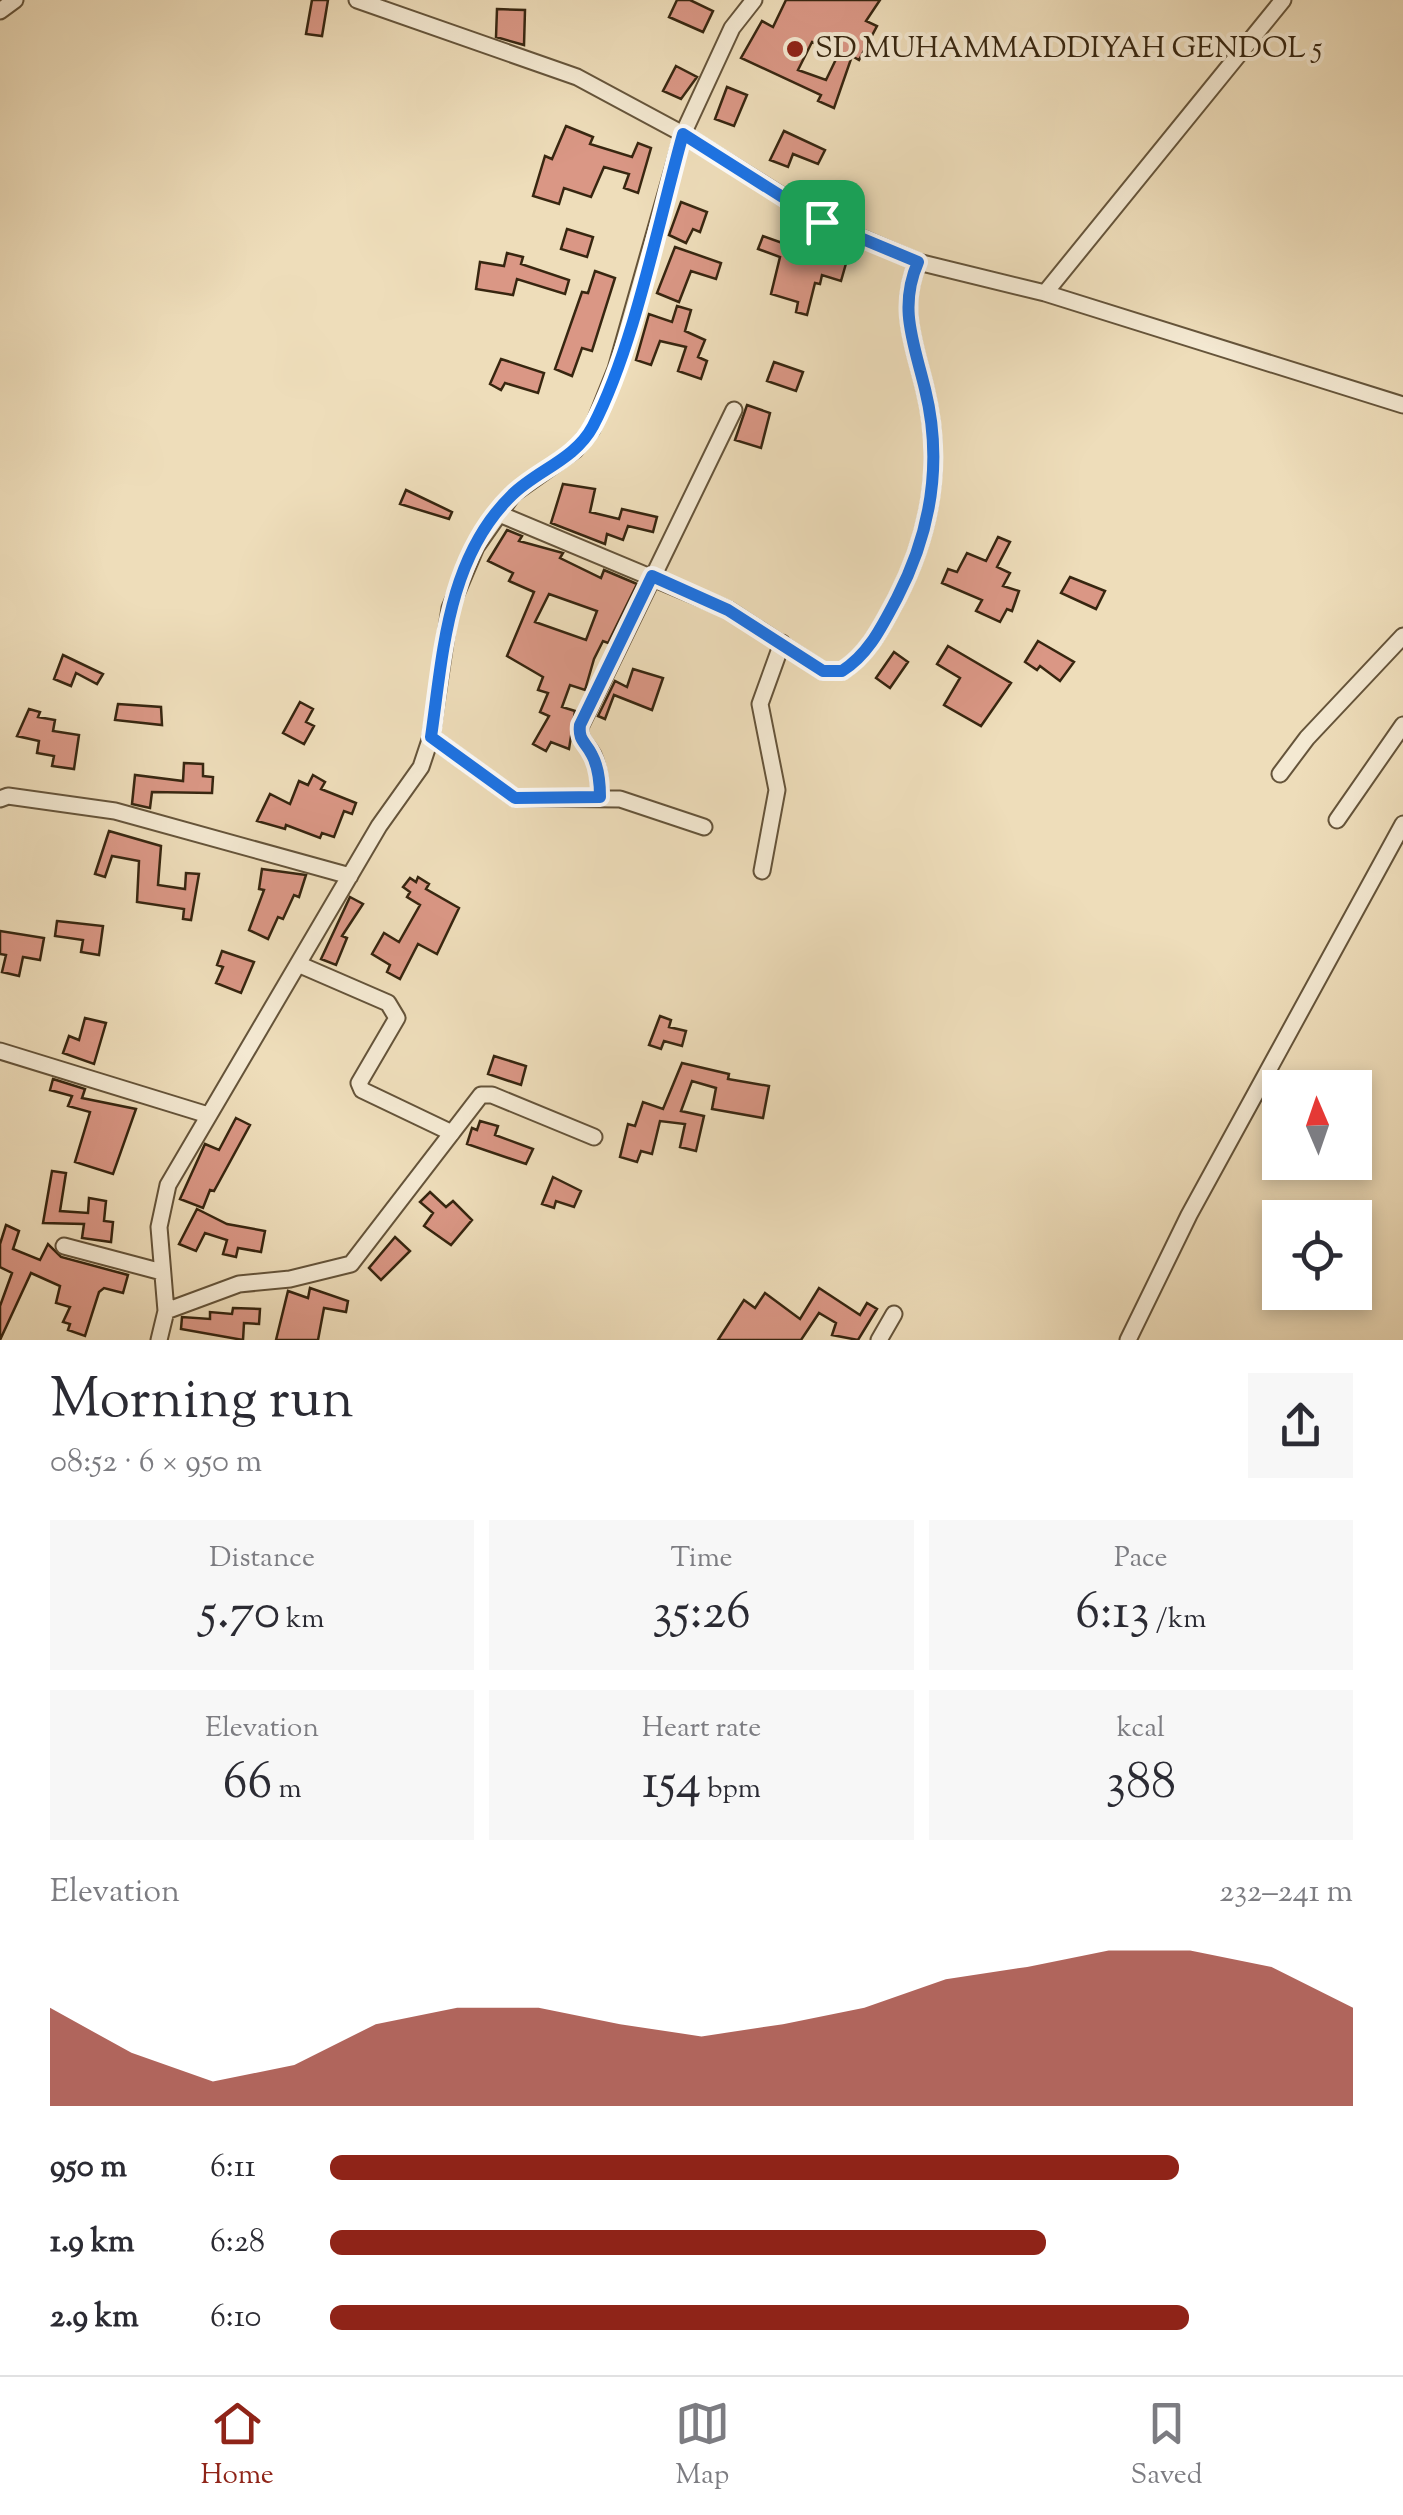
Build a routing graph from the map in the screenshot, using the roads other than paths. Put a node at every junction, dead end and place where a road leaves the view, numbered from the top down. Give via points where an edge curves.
1 (15, 0) edge
2 (357, 0) edge
3 (754, 0) edge
4 (1283, 0) edge
5 (0, 11) edge
6 (683, 134) junction
7 (918, 262) junction
8 (1044, 293) junction
9 (1403, 405) edge
10 (734, 410) dead end
11 (497, 513) junction
12 (652, 576) junction
13 (1403, 636) edge
14 (782, 643) junction
15 (1403, 725) edge
16 (431, 737) junction
17 (1280, 774) dead end
18 (600, 797) junction
19 (0, 799) edge
20 (1336, 820) dead end
21 (1403, 824) edge
22 (704, 827) dead end
23 (762, 871) dead end
24 (350, 876) junction
25 (298, 964) junction
26 (0, 1051) edge
27 (208, 1115) junction
28 (452, 1133) junction
29 (594, 1137) dead end
30 (64, 1246) dead end
31 (162, 1272) junction
32 (166, 1311) junction
33 (894, 1314) dead end
34 (159, 1340) edge
35 (879, 1340) edge
36 (1128, 1340) edge

1 - 5 street
2 - 6 street via 577,77
3 - 6 street via 732,28
4 - 8 street
6 - 7 street via 822,222
6 - 11 street via 592,429
7 - 8 street
7 - 14 street via 906,308 932,428 935,487 928,521 875,639 853,664 828,672
8 - 9 street
10 - 12 street
11 - 12 street
11 - 16 street via 450,608
12 - 14 street
12 - 18 street via 580,725 600,775
13 - 17 street
14 - 23 street via 760,704 777,790
15 - 20 street
16 - 18 street via 515,798
16 - 24 street via 421,767
18 - 22 street
19 - 24 street via 116,811
21 - 36 street
24 - 25 street
25 - 27 street
25 - 28 street via 388,1003 397,1018 359,1083 362,1090
26 - 27 street
27 - 31 street via 168,1185 159,1227
28 - 29 street via 476,1101 492,1095
28 - 32 street via 351,1264 239,1284
30 - 31 street
31 - 32 street
32 - 34 street
33 - 35 street

